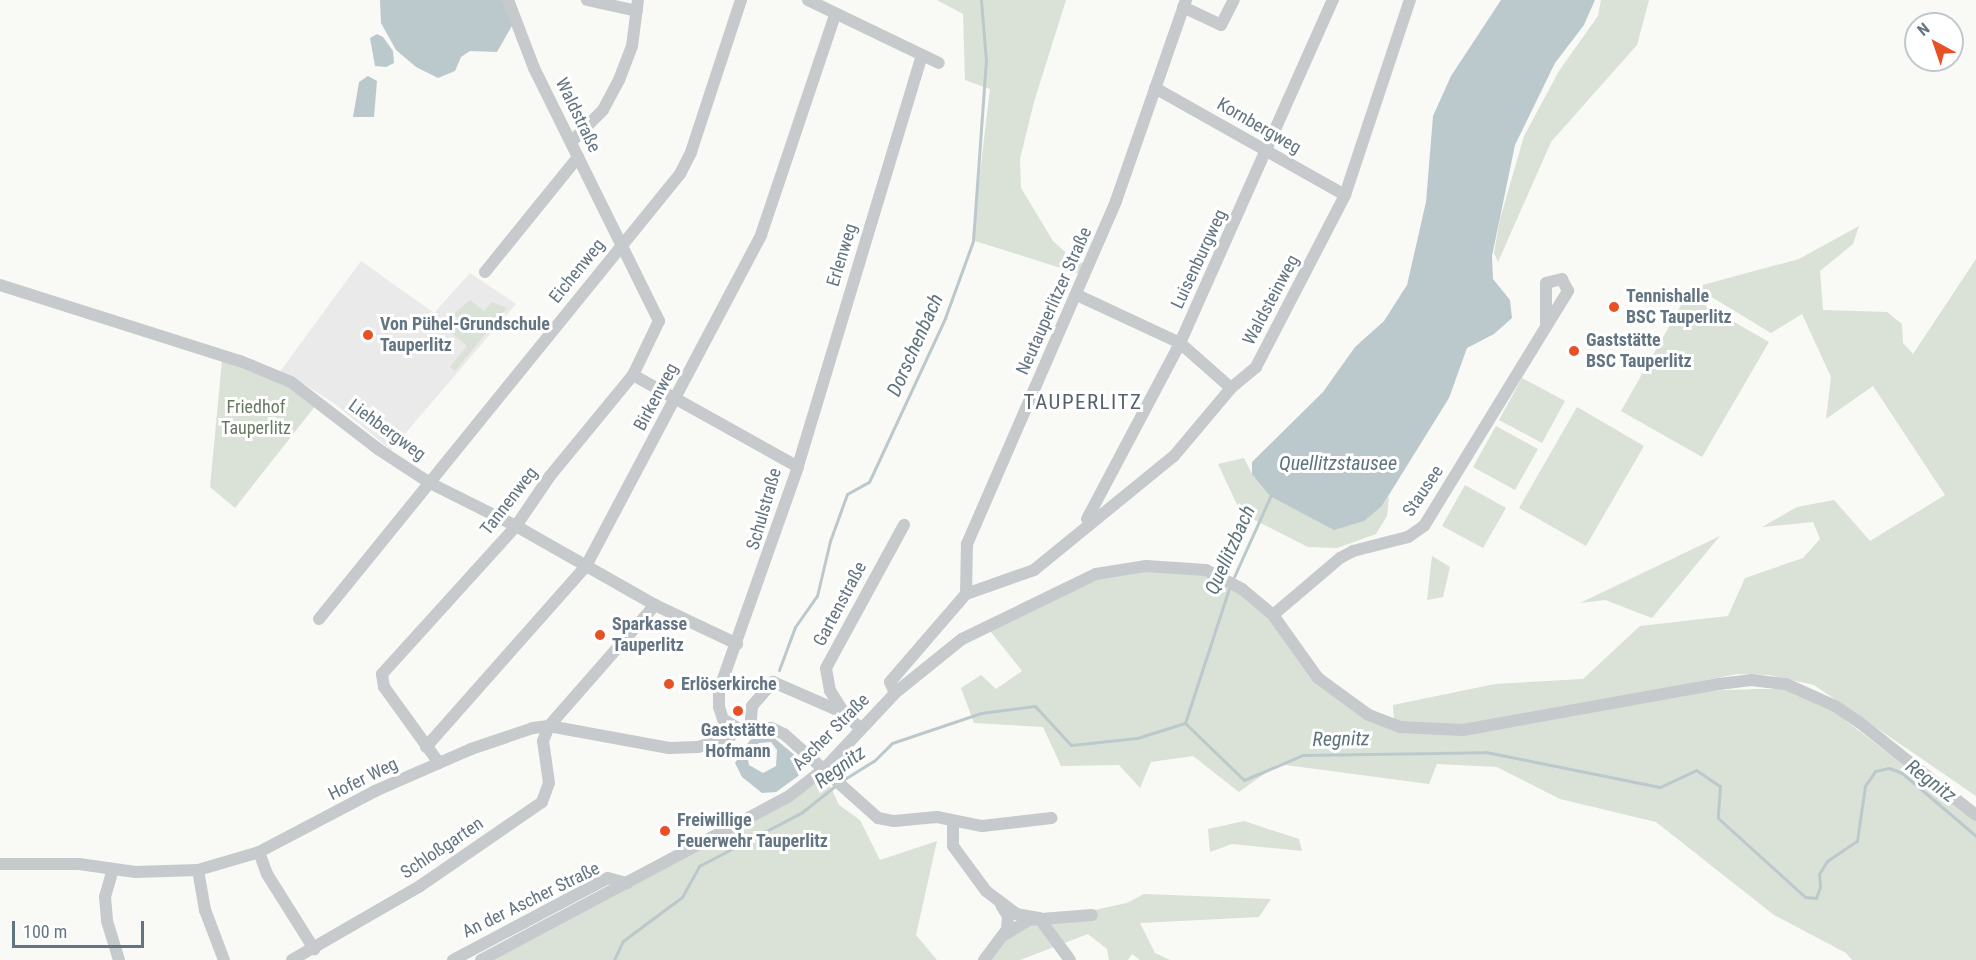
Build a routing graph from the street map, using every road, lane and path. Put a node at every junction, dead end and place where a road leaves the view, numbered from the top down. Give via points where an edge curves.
1 (508, 0) edge
2 (587, 0) edge
3 (741, 0) edge
4 (808, 0) edge
5 (1234, 0) edge
6 (1333, 0) edge
7 (1410, 0) edge
8 (1184, 4) edge
9 (638, 5) edge
10 (835, 15) junction
11 (922, 55) junction
12 (939, 63) dead end
13 (1155, 88) junction
14 (571, 142) junction
15 (1267, 153) junction
16 (578, 157) junction
17 (1345, 195) junction
18 (622, 243) junction
19 (485, 272) dead end
20 (0, 285) edge
21 (1077, 295) junction
22 (1546, 323) dead end
23 (1180, 343) junction
24 (633, 375) junction
25 (1231, 388) junction
26 (675, 401) junction
27 (798, 467) junction
28 (430, 483) junction
29 (904, 525) dead end
30 (516, 526) junction
31 (1084, 526) junction
32 (586, 566) junction
33 (966, 594) junction
34 (655, 605) junction
35 (1273, 615) junction
36 (319, 619) dead end
37 (737, 644) junction
38 (895, 693) junction
39 (844, 713) junction
40 (549, 726) junction
41 (745, 729) junction
42 (861, 729) junction
43 (426, 747) junction
44 (439, 763) junction
45 (824, 769) junction
46 (1976, 814) edge
47 (1052, 818) dead end
48 (952, 821) junction
49 (259, 852) junction
50 (0, 864) edge
51 (113, 869) junction
52 (198, 870) junction
53 (627, 883) junction
54 (1000, 904) junction
55 (1092, 915) dead end
56 (1039, 918) junction
57 (1005, 935) junction
58 (314, 949) junction
59 (119, 960) edge
60 (224, 960) edge
61 (292, 960) edge
62 (453, 960) edge
63 (481, 960) edge
64 (984, 960) edge
65 (1070, 960) edge

1 - 14 street, Waldstraße via 534,68
2 - 9 street
3 - 18 street, Eichenweg via 691,152 680,174
4 - 10 street
5 - 8 street via 1221,25
6 - 15 street, Luisenburgweg
7 - 17 street, Waldsteinweg
8 - 13 street, Neutauperlitzer Straße
9 - 14 street via 632,46 619,80 603,110
10 - 11 street
10 - 26 street, Birkenweg via 761,235
11 - 12 street
11 - 27 street, Erlenweg
13 - 15 street, Kornbergweg
13 - 21 street, Neutauperlitzer Straße via 1116,201
14 - 16 street, Waldstraße
15 - 17 street, Kornbergweg
15 - 23 street, Luisenburgweg
16 - 18 street, Waldstraße
16 - 19 street
17 - 25 street, Waldsteinweg via 1271,343 1256,367
18 - 24 street, Tannenweg via 659,321
18 - 28 street, Eichenweg
20 - 28 street, Liehbergweg via 240,361 291,382 378,449
21 - 23 street
21 - 33 street, Neutauperlitzer Straße via 968,544
22 - 35 street, Stausee via 1424,526 1408,537 1340,558
23 - 25 street
23 - 31 street, Luisenburgweg
24 - 26 street, Schulstraße
24 - 30 street, Tannenweg via 550,476
25 - 31 street, Waldsteinweg via 1174,456
26 - 27 street, Schulstraße
26 - 32 street, Birkenweg
27 - 37 street, Schulstraße
28 - 30 street, Liehbergweg
28 - 36 street, Eichenweg
29 - 39 street, Gartenstraße via 826,668 826,680
30 - 32 street, Liehbergweg
30 - 43 street, Tannenweg via 380,678
31 - 33 street, Waldsteinweg via 1034,570
32 - 34 street, Liehbergweg
32 - 43 street, Birkenweg
33 - 38 street via 890,682
34 - 37 street, Liehbergweg
34 - 40 street
35 - 38 street, Ascher Straße via 1242,589 1206,570 1146,566 1096,574 962,639
35 - 46 street, Ascher Straße via 1318,678 1344,699 1379,719 1426,731 1463,730 1719,684 1751,680 1786,684 1851,717
37 - 41 street, Schulstraße via 719,690 719,707 723,719
38 - 42 street, Ascher Straße
39 - 41 street via 773,682 752,706
39 - 42 street, Gartenstraße
40 - 41 street, Hofer Weg via 669,748 698,747
40 - 44 street, Hofer Weg via 509,735
40 - 58 street, Schloßgarten via 543,741 549,783 542,802 420,886
41 - 45 street via 771,728 784,734
42 - 45 street, Ascher Straße
43 - 44 street, Tannenweg
44 - 49 street, Hofer Weg via 375,791
45 - 48 street via 878,818 894,821 937,817
45 - 53 street, Ascher Straße via 761,814
47 - 48 street via 982,826
48 - 54 street via 951,838 960,859
49 - 52 street, Hofer Weg
49 - 58 street via 267,874
50 - 51 street, Hofer Weg via 79,864
51 - 52 street, Hofer Weg
51 - 59 street via 105,897 107,921
52 - 60 street via 206,910
53 - 62 street, An der Ascher Straße via 608,878
53 - 63 street, Ascher Straße
54 - 56 street via 1016,914
54 - 57 street via 1008,921
55 - 56 street
56 - 57 street via 1016,925
56 - 65 street
57 - 64 street
58 - 61 street, Schloßgarten

